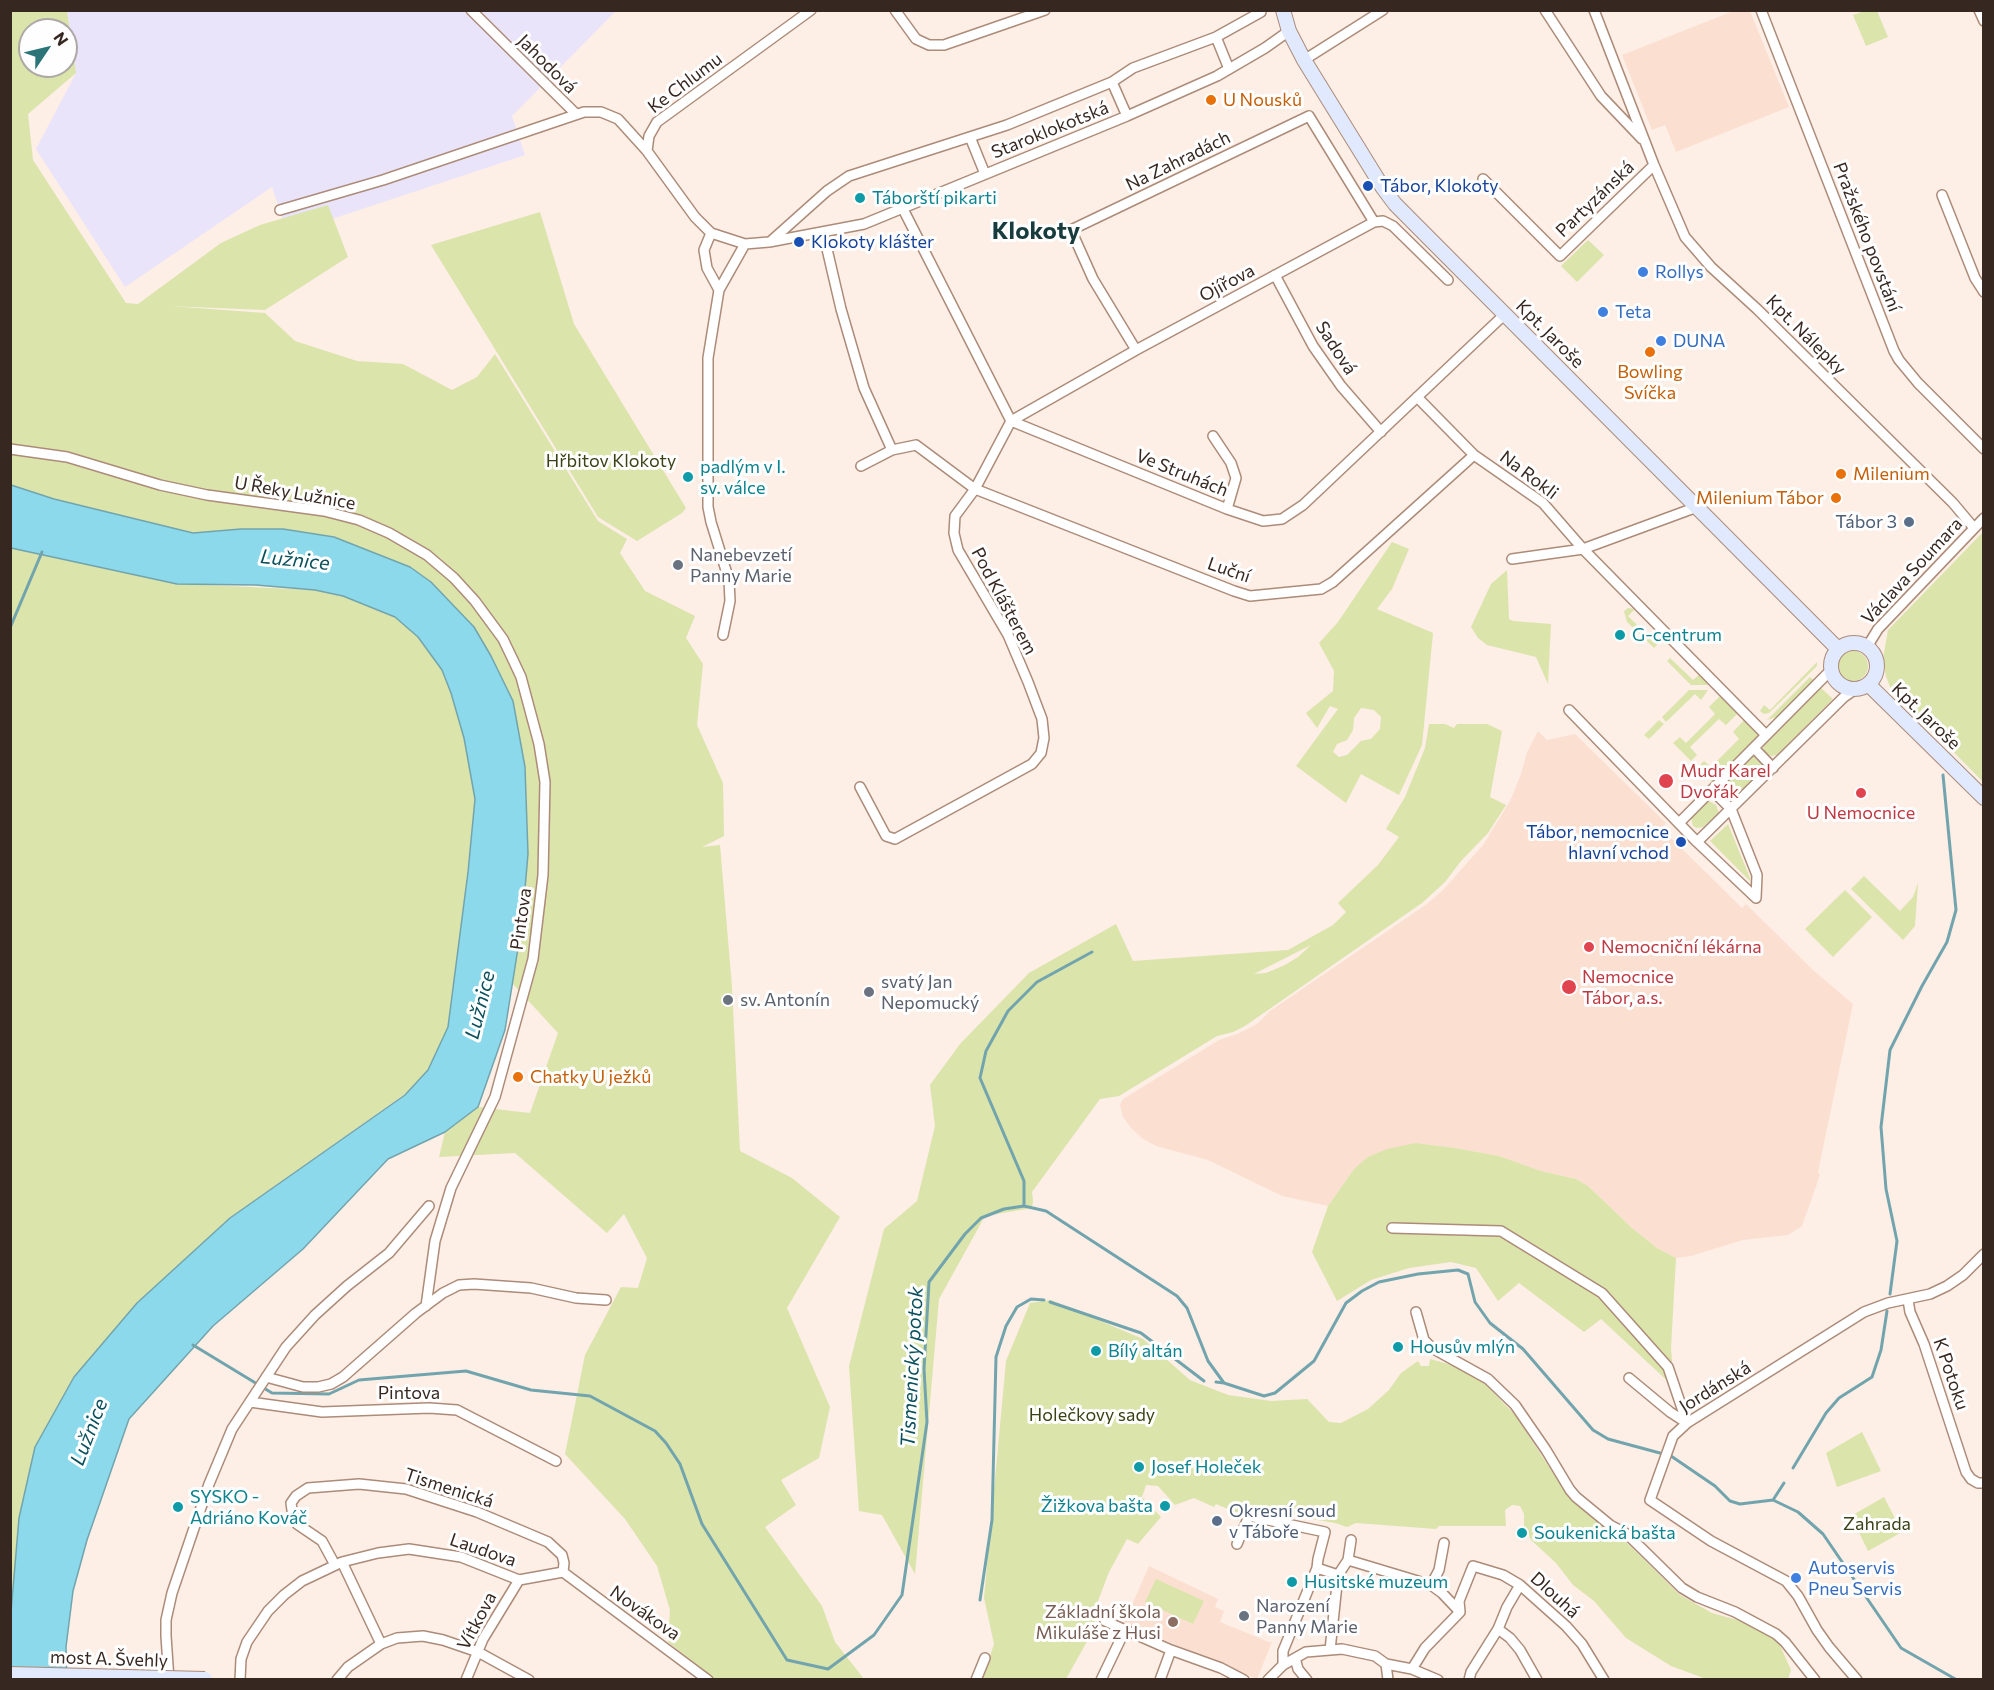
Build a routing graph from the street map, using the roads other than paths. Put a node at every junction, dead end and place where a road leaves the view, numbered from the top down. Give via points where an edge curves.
1 (471, 10) edge
2 (811, 10) edge
3 (895, 10) edge
4 (1045, 10) edge
5 (1283, 10) edge
6 (1383, 10) edge
7 (1545, 10) edge
8 (1594, 10) edge
9 (1761, 10) edge
10 (1979, 10) edge
11 (1261, 12) dead end
12 (1983, 21) edge
13 (1289, 31) junction
14 (1216, 37) junction
15 (1304, 60) junction
16 (1229, 69) junction
17 (1112, 82) junction
18 (576, 114) junction
19 (1127, 116) junction
20 (970, 137) junction
21 (1646, 143) junction
22 (648, 152) junction
23 (1654, 165) junction
24 (985, 174) junction
25 (1483, 179) dead end
26 (1942, 195) dead end
27 (903, 209) junction
28 (280, 210) dead end
29 (1374, 222) junction
30 (823, 232) junction
31 (711, 233) junction
32 (769, 242) junction
33 (746, 244) junction
34 (1275, 275) junction
35 (1448, 280) dead end
36 (719, 290) junction
37 (1983, 292) edge
38 (1505, 314) junction
39 (1136, 350) junction
40 (1417, 397) junction
41 (1011, 421) junction
42 (1381, 432) junction
43 (1213, 436) dead end
44 (10, 449) edge
45 (1983, 449) edge
46 (892, 450) junction
47 (1474, 456) junction
48 (861, 466) dead end
49 (975, 489) junction
50 (1697, 507) junction
51 (1227, 509) junction
52 (1983, 518) edge
53 (1974, 528) junction
54 (1583, 549) junction
55 (1512, 559) dead end
56 (723, 635) dead end
57 (1867, 646) junction
58 (1838, 649) junction
59 (1831, 670) junction
60 (1869, 685) junction
61 (1854, 690) junction
62 (528, 702) joint
63 (1569, 710) dead end
64 (1766, 735) junction
65 (1754, 748) junction
66 (1773, 768) junction
67 (860, 787) dead end
68 (1712, 790) junction
69 (1983, 798) edge
70 (1731, 809) junction
71 (1679, 823) junction
72 (1697, 842) junction
73 (429, 1206) dead end
74 (1392, 1228) dead end
75 (1983, 1254) edge
76 (606, 1300) dead end
77 (1908, 1300) junction
78 (426, 1305) junction
79 (1416, 1312) dead end
80 (266, 1377) junction
81 (1629, 1378) dead end
82 (250, 1402) junction
83 (1687, 1423) junction
84 (556, 1461) dead end
85 (1983, 1483) edge
86 (1351, 1540) dead end
87 (1444, 1543) dead end
88 (1237, 1544) dead end
89 (1348, 1560) junction
90 (339, 1563) junction
91 (1317, 1568) junction
92 (563, 1572) junction
93 (1338, 1575) junction
94 (519, 1580) junction
95 (1431, 1585) junction
96 (1520, 1585) junction
97 (1460, 1612) junction
98 (1105, 1621) dead end
99 (1498, 1629) junction
100 (1125, 1630) junction
101 (381, 1644) junction
102 (1170, 1650) junction
103 (1330, 1650) junction
104 (478, 1652) junction
105 (985, 1658) dead end
106 (1295, 1658) junction
107 (1386, 1664) junction
108 (1283, 1665) junction
109 (1412, 1669) junction
110 (10, 1674) edge
111 (1598, 1677) edge
112 (206, 1679) edge
113 (169, 1680) edge
114 (240, 1680) edge
115 (337, 1680) edge
116 (466, 1680) edge
117 (529, 1680) edge
118 (708, 1680) edge
119 (976, 1680) edge
120 (1101, 1680) edge
121 (1160, 1680) edge
122 (1244, 1680) edge
123 (1268, 1680) edge
124 (1307, 1680) edge
125 (1388, 1680) edge
126 (1438, 1680) edge
127 (1469, 1680) edge
128 (1537, 1680) edge
129 (1815, 1680) edge
130 (1857, 1680) edge

1 - 18 street, Jahodová
2 - 22 street, Ke Chlumu via 657,122 649,136
3 - 4 street via 916,39 928,45 944,45
5 - 13 street, Kpt. Jaroše
6 - 15 street
7 - 21 street, Kpt. Nálepky via 1601,96
8 - 21 street, Kpt. Nálepky
9 - 45 street, Pražského povstání via 1894,351 1918,383
10 - 12 street
11 - 14 street, Staroklokotská
13 - 15 street, Kpt. Jaroše
13 - 16 street, Staroklokotská
14 - 16 street
14 - 17 street, Staroklokotská via 1133,68
15 - 38 street, Kpt. Jaroše via 1389,196
16 - 19 street, Staroklokotská
17 - 19 street, Staroklokotská
17 - 20 street, Staroklokotská
18 - 22 street via 601,112 618,119
18 - 28 street via 383,180
19 - 24 street, Staroklokotská
20 - 24 street, Staroklokotská
20 - 32 street, Staroklokotská via 849,176
21 - 23 street, Kpt. Nálepky
22 - 31 street
23 - 25 street, Partyzánská via 1560,256
23 - 53 street, Kpt. Nálepky via 1680,227 1698,253
24 - 27 street, Staroklokotská
26 - 37 street
27 - 30 street, Staroklokotská via 864,224
27 - 41 street
29 - 34 street, Ojířova
29 - 35 street via 1393,226
29 - 39 street, Na Zahradách via 1309,116 1071,230 1093,279
30 - 32 street, Staroklokotská
30 - 46 street via 864,388
31 - 33 street
31 - 36 street via 704,250 707,268
32 - 33 street, Staroklokotská
33 - 36 street
34 - 39 street, Ojířova
34 - 42 street, Sadová via 1313,346
36 - 56 street via 708,358 708,496 711,522 729,580 730,601
38 - 40 street, Ve Struhách
38 - 50 street, Kpt. Jaroše
39 - 41 street, Ojířova
40 - 42 street, Ve Struhách
40 - 47 street, Na Rokli
41 - 49 street, Pod Klášterem
41 - 51 street, Ve Struhách
42 - 51 street, Ve Struhách via 1303,505 1282,519 1263,521
43 - 51 street via 1236,478
44 - 62 street, U Řeky Lužnice via 67,457 207,495 324,511 389,533 427,555 475,601 503,639
46 - 48 street
46 - 49 street, Luční via 916,445
47 - 49 street, Luční via 1333,582 1321,589 1250,596
47 - 54 street, Na Rokli via 1543,503
49 - 67 street, Pod Klášterem via 955,516 958,550 1008,635 1024,673 1042,718 1041,753 1032,764 895,839 886,837
50 - 54 street
50 - 58 street, Kpt. Jaroše
52 - 53 street, Václava Soumara
53 - 57 street, Václava Soumara via 1878,629
54 - 55 street
54 - 64 street, Na Rokli
57 - 58 street via 1852,643
57 - 60 street, Kpt. Jaroše via 1878,665
58 - 59 street
59 - 61 street via 1836,682
59 - 64 street
60 - 61 street, Kpt. Jaroše
60 - 69 street, Kpt. Jaroše
61 - 66 street, Kpt. Jaroše
62 - 78 street, Pintova via 545,782 543,875 532,958 495,1097 451,1188 435,1241
63 - 71 street
64 - 65 street
65 - 66 street
65 - 68 street
66 - 70 street, Kpt. Jaroše
68 - 70 street
68 - 71 street
70 - 72 street, Kpt. Jaroše
70 - 72 street via 1757,875 1755,898
71 - 72 street
73 - 80 street via 389,1253 315,1315
74 - 83 street via 1502,1231 1602,1293 1668,1367
75 - 77 street, Jordánská via 1947,1286
76 - 78 street, Pintova via 474,1284 459,1285
77 - 83 street, Jordánská via 1864,1312
77 - 85 street, K Potoku via 1965,1472 1978,1484
78 - 80 street, Pintova via 331,1384 303,1387
79 - 129 street via 1424,1340 1432,1348 1488,1378 1515,1405 1570,1490 1588,1508 1627,1534 1682,1588 1776,1634
80 - 82 street
81 - 83 street
82 - 84 street, Pintova via 322,1412 457,1410
82 - 113 street via 232,1430 209,1484 172,1593 166,1620
83 - 130 street, Jordánská via 1674,1436 1650,1500 1711,1541 1786,1581 1829,1647
86 - 89 street
87 - 95 street via 1439,1570
88 - 91 street via 1249,1516 1325,1532
89 - 93 street
89 - 95 street
90 - 92 street, Tismenická via 322,1541 297,1524 291,1511 291,1503 308,1488 359,1484 406,1489 477,1512 554,1546 563,1557
90 - 94 street, Laudova via 409,1549 461,1557
90 - 101 street
90 - 114 street, Laudova via 296,1586 268,1611 247,1642
91 - 93 street
91 - 108 street via 1283,1651
92 - 94 street, Laudova
92 - 118 street, Novákova
93 - 103 street
94 - 104 street, Vítkova
95 - 97 street
96 - 97 street, Dlouhá via 1473,1566 1459,1601
96 - 99 street
96 - 111 street, Dlouhá via 1582,1644
97 - 109 street via 1425,1648
98 - 100 street
99 - 127 street
99 - 128 street via 1520,1650
100 - 102 street
100 - 120 street
101 - 104 street via 423,1636
101 - 115 street
102 - 121 street
102 - 122 street
103 - 106 street via 1306,1652
103 - 107 street via 1376,1656
104 - 116 street, Vítkova
104 - 117 street
105 - 119 street
106 - 108 street
106 - 124 street
107 - 109 street
107 - 125 street
108 - 123 street
109 - 126 street
110 - 112 street, most A. Švehly, bridge

